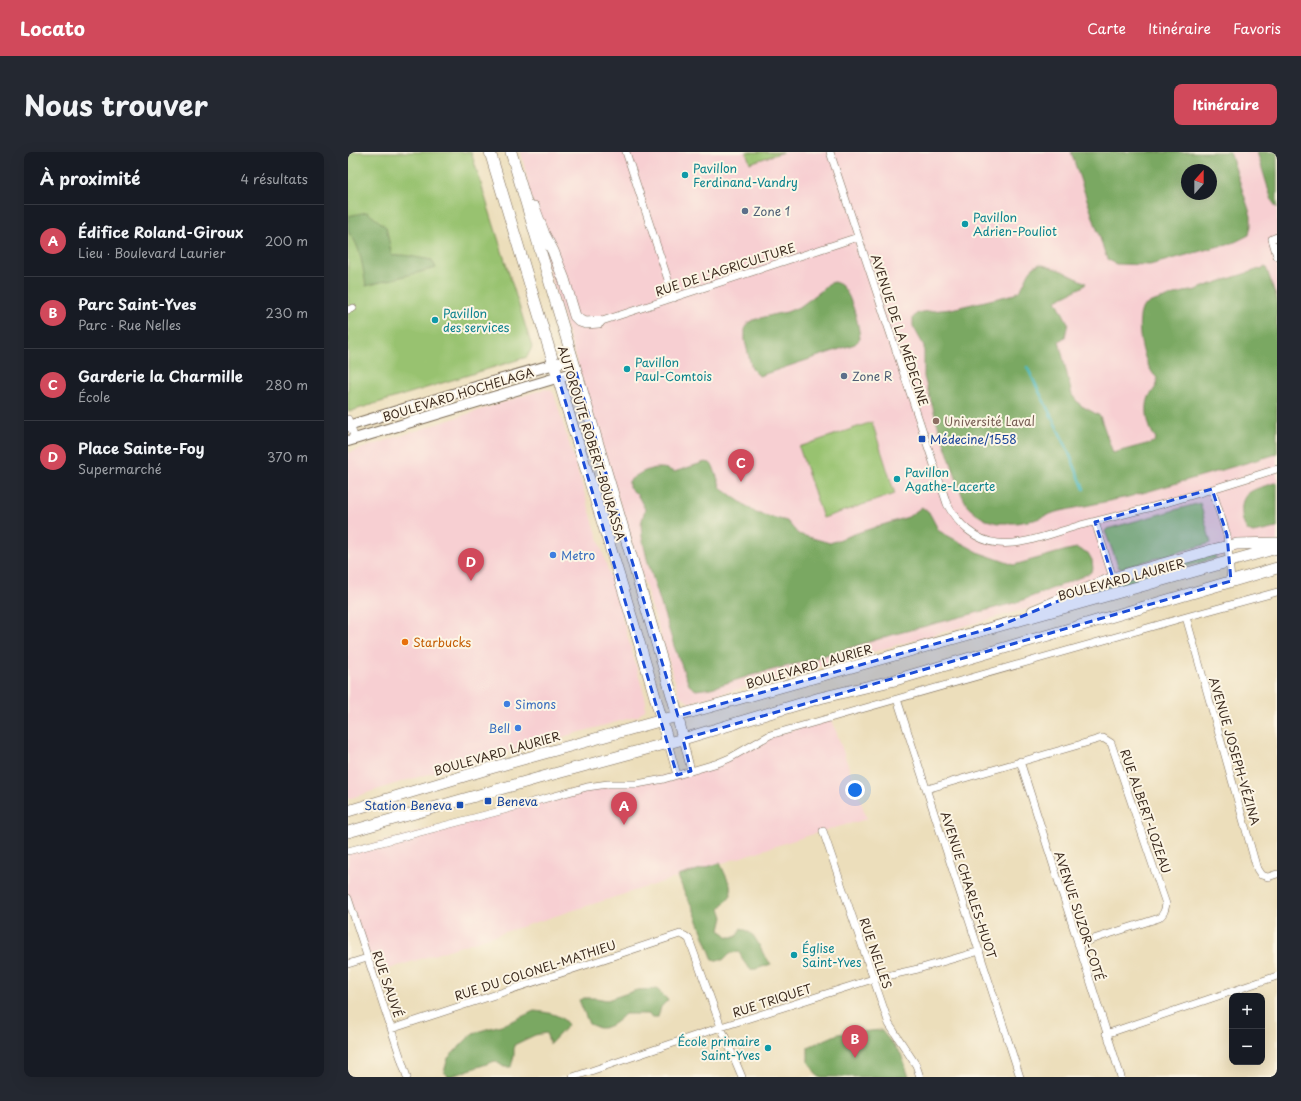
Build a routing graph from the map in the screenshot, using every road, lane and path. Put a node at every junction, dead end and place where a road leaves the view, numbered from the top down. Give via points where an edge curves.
1 (490, 152) edge
2 (511, 152) edge
3 (515, 152) edge
4 (626, 152) edge
5 (830, 152) edge
6 (858, 237) junction
7 (1274, 238) edge
8 (1276, 251) edge
9 (674, 298) junction
10 (599, 322) joint
11 (572, 359) junction
12 (554, 365) junction
13 (576, 372) junction
14 (558, 378) junction
15 (349, 423) edge
16 (351, 440) edge
17 (1277, 469) edge
18 (1212, 489) junction
19 (1096, 522) junction
20 (1277, 543) edge
21 (1228, 546) junction
22 (1277, 548) edge
23 (1228, 562) junction
24 (1277, 568) edge
25 (1113, 578) junction
26 (1231, 581) junction
27 (1277, 592) edge
28 (1186, 616) junction
29 (999, 626) junction
30 (898, 699) junction
31 (678, 716) junction
32 (662, 720) junction
33 (683, 739) junction
34 (668, 743) junction
35 (1020, 761) junction
36 (691, 770) junction
37 (677, 775) junction
38 (927, 789) junction
39 (348, 811) edge
40 (822, 831) dead end
41 (348, 832) edge
42 (348, 851) edge
43 (1277, 874) edge
44 (348, 898) edge
45 (1078, 944) junction
46 (980, 951) junction
47 (367, 958) junction
48 (348, 964) edge
49 (1277, 976) edge
50 (873, 979) junction
51 (721, 1027) junction
52 (391, 1029) junction
53 (1106, 1034) junction
54 (407, 1077) edge
55 (573, 1077) edge
56 (742, 1077) edge
57 (920, 1077) edge
58 (1020, 1077) edge
59 (1121, 1077) edge

1 - 12 main road, AUTOROUTE ROBERT-BOURASSA
2 - 11 main road, AUTOROUTE ROBERT-BOURASSA
3 - 10 main road via 544,234 564,279 575,316 586,323
4 - 9 street
5 - 6 street, AVENUE DE LA MÉDECINE
6 - 9 street, RUE DE L'AGRICULTURE
6 - 19 street, AVENUE DE LA MÉDECINE via 941,488 955,517 974,534 989,541 1005,544 1022,542
7 - 8 street
9 - 10 street, RUE DE L'AGRICULTURE
11 - 12 main road, BOULEVARD HOCHELAGA
11 - 13 main road, AUTOROUTE ROBERT-BOURASSA
12 - 14 main road, AUTOROUTE ROBERT-BOURASSA
12 - 15 main road, BOULEVARD HOCHELAGA
13 - 14 main road, BOULEVARD HOCHELAGA
13 - 31 main road, AUTOROUTE ROBERT-BOURASSA
14 - 16 main road, BOULEVARD HOCHELAGA
14 - 32 main road, AUTOROUTE ROBERT-BOURASSA
15 - 16 street
17 - 18 street, AVENUE DE LA MÉDECINE
18 - 19 street, AVENUE DE LA MÉDECINE
18 - 21 street via 1226,531
19 - 25 street
20 - 21 main road
21 - 23 street
21 - 25 main road
22 - 23 main road, BOULEVARD LAURIER
23 - 26 street
23 - 29 main road, BOULEVARD LAURIER
24 - 26 main road
25 - 29 main road
26 - 33 main road via 902,678 820,698
27 - 28 street
28 - 30 street
28 - 43 street, AVENUE JOSEPH-VÉZINA via 1257,869 1268,877
29 - 31 main road, BOULEVARD LAURIER
30 - 36 street via 770,735 730,758
30 - 38 street, AVENUE CHARLES-HUOT
31 - 32 main road, BOULEVARD LAURIER
31 - 33 main road, AUTOROUTE ROBERT-BOURASSA
32 - 34 main road, AUTOROUTE ROBERT-BOURASSA
32 - 39 main road, BOULEVARD LAURIER
33 - 34 main road
33 - 36 street
34 - 37 street
34 - 41 main road
35 - 38 street, RUE ALBERT-LOZEAU
35 - 45 street, AVENUE SUZOR-COTÉ
35 - 45 street, RUE ALBERT-LOZEAU via 1103,738 1111,743 1166,904 1166,910 1159,918
36 - 37 street
37 - 42 street via 637,784 587,787
38 - 46 street, AVENUE CHARLES-HUOT
40 - 50 street, RUE NELLES
44 - 47 street, RUE SAUVÉ
45 - 53 street, AVENUE SUZOR-COTÉ
46 - 50 street, RUE TRIQUET
46 - 58 street, AVENUE CHARLES-HUOT
47 - 48 street
47 - 52 street, RUE SAUVÉ
49 - 53 street
50 - 51 street, RUE TRIQUET
50 - 57 street, RUE NELLES via 888,1024 916,1065
51 - 52 street, RUE DU COLONEL-MATHIEU via 689,939 680,934
51 - 55 street, RUE TRIQUET
51 - 56 street
52 - 54 street, RUE SAUVÉ
53 - 59 street, AVENUE SUZOR-COTÉ

